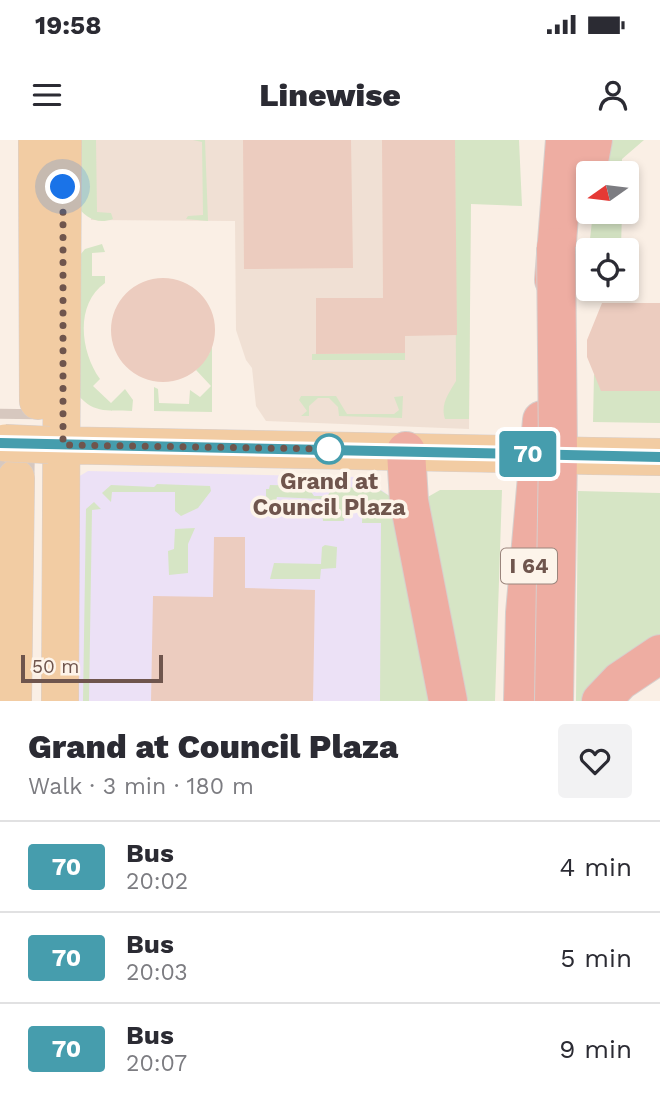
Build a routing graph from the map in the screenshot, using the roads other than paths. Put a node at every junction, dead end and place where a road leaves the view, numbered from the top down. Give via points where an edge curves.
1 (15, 140) edge
2 (37, 140) edge
3 (62, 140) edge
4 (553, 140) edge
5 (565, 140) edge
6 (593, 140) edge
7 (553, 290) junction
8 (2, 443) edge
9 (56, 445) junction
10 (405, 452) junction
11 (660, 457) edge
12 (660, 654) edge
13 (13, 701) edge
14 (35, 701) edge
15 (60, 701) edge
16 (448, 701) edge
17 (523, 701) edge
18 (554, 701) edge
19 (601, 701) edge

1 - 2 main road via 27,409
3 - 9 main road
4 - 18 highway, I 64, bridge via 558,414
5 - 7 highway, I 64
6 - 7 highway via 581,203
7 - 17 highway, I 64 via 525,613
8 - 9 main road, bridge
9 - 10 main road
9 - 15 main road
10 - 11 main road, bridge
10 - 16 highway via 408,493
12 - 19 highway via 620,681
13 - 14 main road via 26,479

